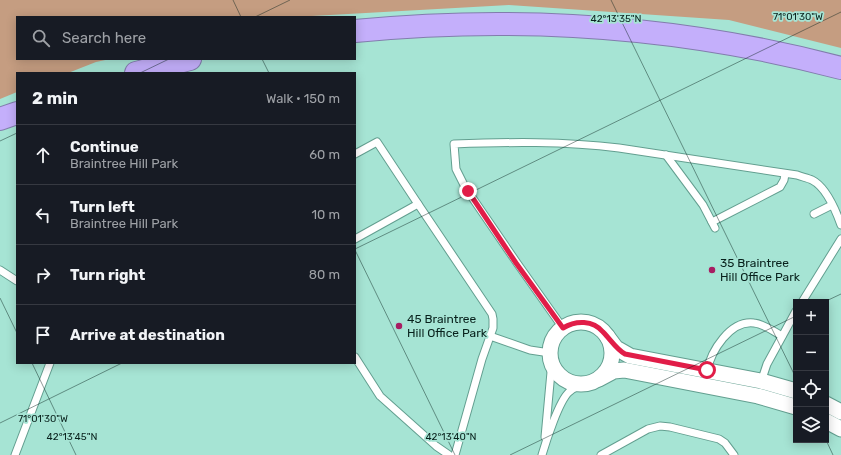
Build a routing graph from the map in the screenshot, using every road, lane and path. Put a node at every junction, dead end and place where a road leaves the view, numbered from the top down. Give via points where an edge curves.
1 (356, 31) edge
2 (186, 60) edge
3 (841, 68) edge
4 (140, 72) edge
5 (16, 113) edge
6 (0, 120) edge
7 (356, 153) edge
8 (666, 155) junction
9 (785, 174) junction
10 (418, 204) junction
11 (832, 205) junction
12 (814, 214) dead end
13 (841, 225) edge
14 (356, 238) edge
15 (841, 239) edge
16 (1, 274) edge
17 (16, 281) edge
18 (804, 299) edge
19 (793, 316) edge
20 (563, 328) junction
21 (490, 336) junction
22 (607, 336) junction
23 (782, 336) junction
24 (550, 355) junction
25 (356, 359) edge
26 (50, 364) edge
27 (707, 370) junction
28 (593, 381) junction
29 (761, 381) junction
30 (704, 385) junction
31 (793, 390) edge
32 (758, 396) junction
33 (793, 406) edge
34 (829, 406) edge
35 (841, 412) edge
36 (829, 423) edge
37 (841, 429) edge
38 (545, 445) junction
39 (15, 455) edge
40 (449, 455) edge
41 (454, 455) edge
42 (542, 455) edge
43 (601, 455) edge
44 (734, 455) edge

1 - 3 highway via 471,23 591,26 724,42
2 - 4 highway
5 - 6 highway
7 - 10 lane via 376,142
8 - 9 lane
8 - 9 lane via 703,205 714,225 778,188
8 - 20 lane via 554,142 454,144 456,169 465,187
9 - 11 lane via 813,180 824,191
10 - 14 lane
10 - 21 lane via 492,314 494,325
11 - 12 lane
11 - 13 lane
15 - 18 lane
16 - 17 lane
19 - 23 lane
20 - 22 street via 586,322 600,328
20 - 24 street via 550,347
21 - 24 lane
21 - 41 lane
22 - 27 street via 616,348 630,356
22 - 28 street via 612,356 606,371
23 - 27 lane via 759,324 747,323 730,332 719,342
23 - 29 lane
24 - 28 street via 557,373 566,380 577,384
24 - 38 lane
25 - 40 lane via 380,396
26 - 39 lane
27 - 29 street
27 - 30 lane
28 - 30 street via 609,373 624,370
28 - 38 lane via 576,387 565,396
29 - 31 street
29 - 32 lane
30 - 32 street
32 - 33 street
34 - 35 street
36 - 37 street
38 - 42 lane
43 - 44 lane via 648,429 663,426 719,439 726,443

